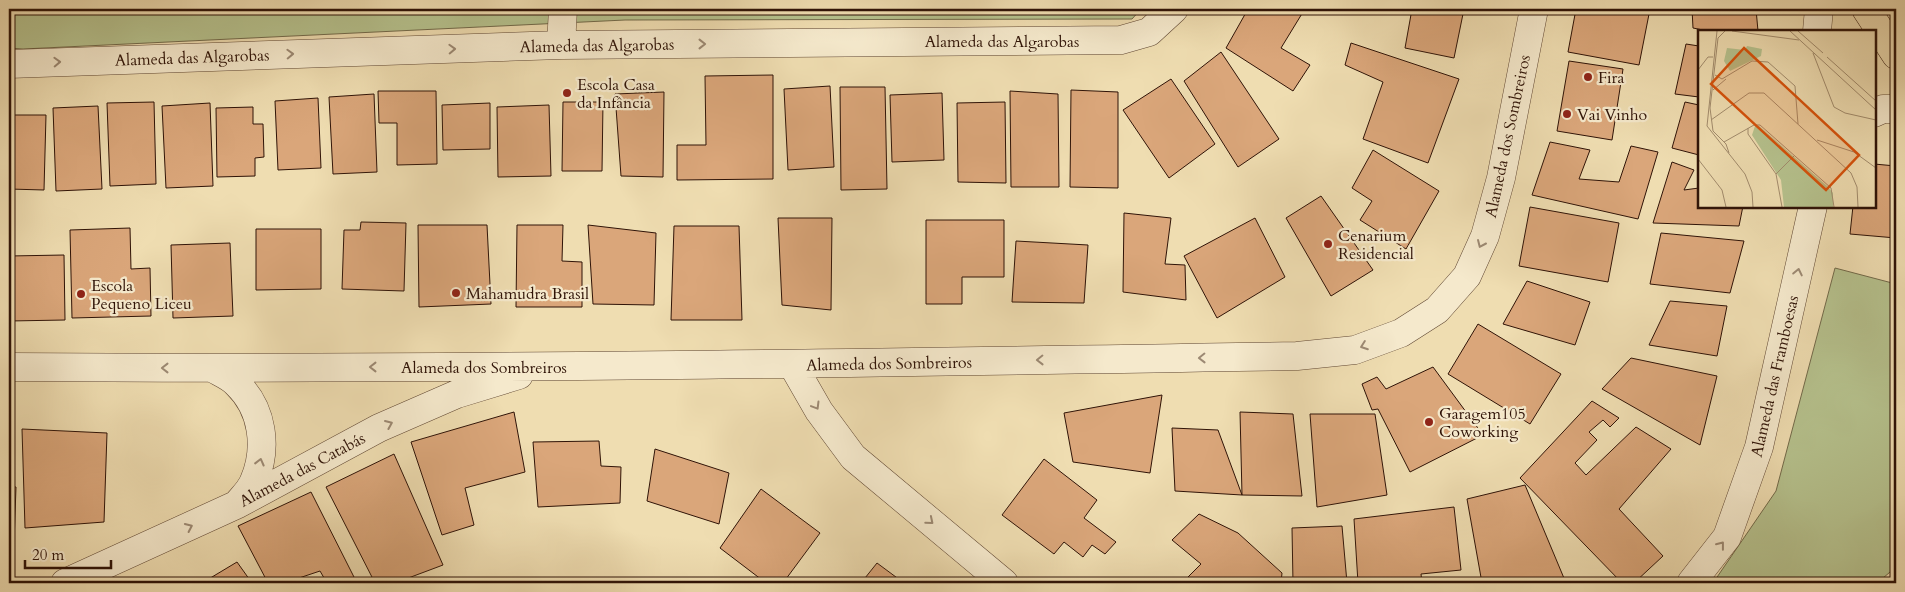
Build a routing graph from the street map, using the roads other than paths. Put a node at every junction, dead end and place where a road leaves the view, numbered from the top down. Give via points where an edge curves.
1 (563, 9) edge
2 (1174, 9) edge
3 (1534, 9) edge
4 (1819, 9) edge
5 (1866, 9) edge
6 (1817, 30) edge
7 (561, 45) junction
8 (1896, 55) edge
9 (9, 64) edge
10 (1896, 108) edge
11 (1875, 113) edge
12 (1812, 209) edge
13 (792, 364) junction
14 (544, 366) junction
15 (9, 367) edge
16 (214, 368) junction
17 (238, 504) junction
18 (65, 583) edge
19 (1004, 583) edge
20 (1691, 583) edge

1 - 7 street
7 -> 2 street, Alameda das Algarobas via 1121,40 1149,32
3 -> 13 street, Alameda dos Sombreiros via 1501,178 1485,236 1467,276 1437,310 1401,333 1355,350 1297,356
4 - 6 street
5 - 8 main road
9 -> 7 street, Alameda das Algarobas
10 - 11 street
20 -> 12 street, Alameda das Framboesas via 1727,537 1759,447
13 - 14 street, Alameda dos Sombreiros
13 -> 19 street via 819,411 853,457
14 -> 16 street, Alameda dos Sombreiros
17 -> 14 street, Alameda das Catabás via 379,428 458,394
16 -> 15 street, Alameda dos Sombreiros
17 -> 16 street via 254,483 262,457 262,430 253,404 236,383
18 -> 17 street, Alameda das Catabás

